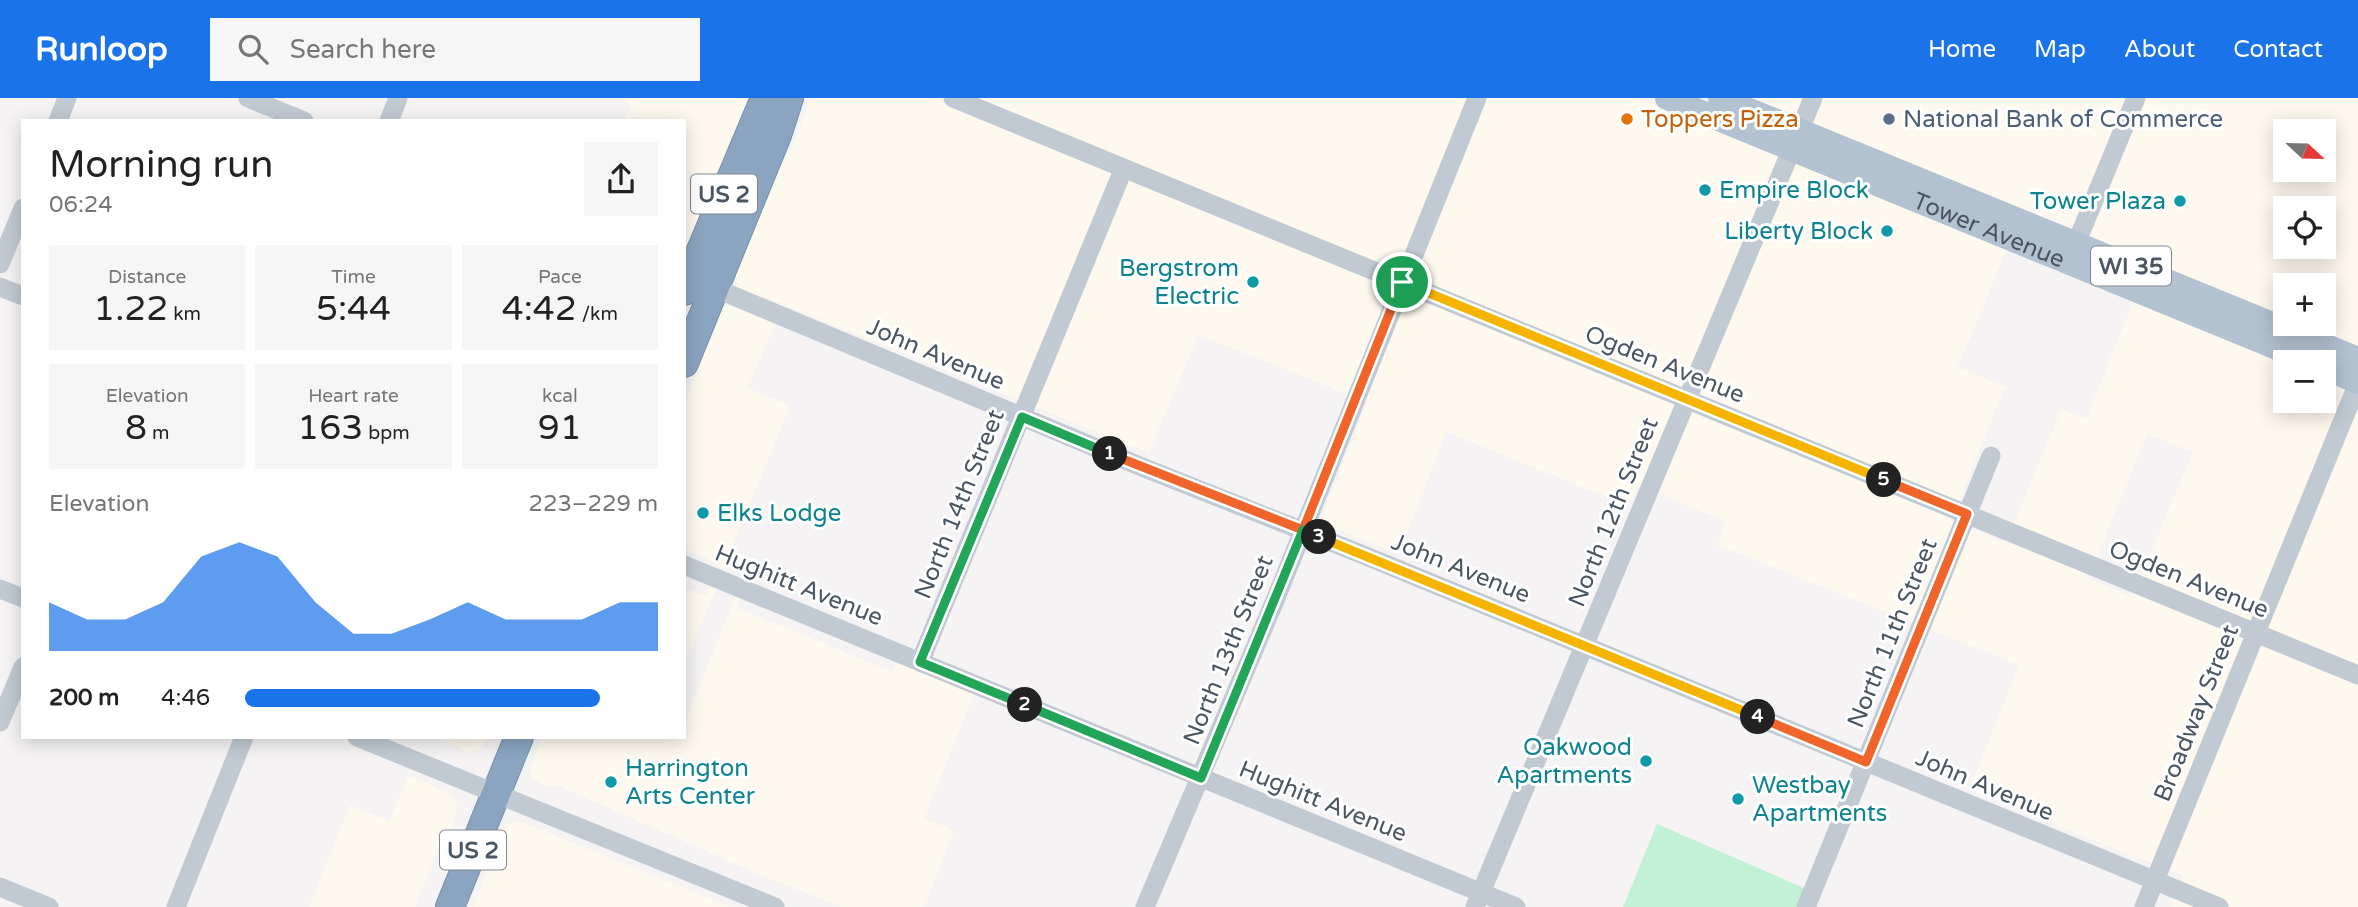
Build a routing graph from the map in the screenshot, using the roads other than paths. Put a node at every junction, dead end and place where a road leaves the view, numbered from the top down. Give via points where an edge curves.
1 (67, 98) edge
2 (247, 98) edge
3 (398, 98) edge
4 (765, 98) edge
5 (789, 98) edge
6 (953, 98) edge
7 (1477, 98) edge
8 (1667, 98) edge
9 (1720, 98) edge
10 (1813, 98) edge
11 (2136, 98) edge
12 (59, 119) edge
13 (299, 119) edge
14 (390, 119) edge
15 (1796, 140) junction
16 (1123, 170) junction
17 (21, 213) edge
18 (2072, 253) junction
19 (0, 264) edge
20 (1402, 282) junction
21 (693, 283) edge
22 (0, 287) edge
23 (21, 295) edge
24 (686, 345) edge
25 (2285, 350) edge
26 (2358, 359) edge
27 (2336, 373) edge
28 (2358, 382) edge
29 (1687, 400) junction
30 (1022, 417) junction
31 (1991, 456) dead end
32 (1967, 514) junction
33 (1303, 530) junction
34 (686, 566) edge
35 (0, 589) edge
36 (21, 597) edge
37 (2256, 633) junction
38 (1585, 645) junction
39 (920, 662) junction
40 (21, 672) edge
41 (2358, 675) edge
42 (0, 722) edge
43 (243, 739) edge
44 (362, 739) edge
45 (518, 739) edge
46 (1866, 762) junction
47 (1201, 778) junction
48 (496, 793) junction
49 (2154, 881) junction
50 (0, 887) edge
51 (1478, 900) edge
52 (50, 907) edge
53 (176, 907) edge
54 (450, 907) edge
55 (775, 907) edge
56 (1145, 907) edge
57 (1516, 907) edge
58 (1806, 907) edge
59 (2144, 907) edge
60 (2218, 907) edge

1 - 12 street
2 - 13 street
3 - 14 street
4 - 21 highway, US 2
5 - 21 highway, US 2
6 - 16 street, Ogden Avenue
7 - 20 street, North 13th Street
8 - 15 main road, Tower Avenue / WI 35
9 - 15 main road, Tower Avenue / WI 35
10 - 15 street, North 12th Street
11 - 18 street
15 - 18 main road, Tower Avenue / WI 35
15 - 29 street, North 12th Street
16 - 20 street, Ogden Avenue
16 - 30 street, North 14th Street
17 - 19 street
18 - 25 main road, Tower Avenue / WI 35
18 - 26 main road, Tower Avenue / WI 35
20 - 29 street, Ogden Avenue
20 - 33 street, North 13th Street
21 - 24 highway, US 2
21 - 30 street, John Avenue
22 - 23 street
27 - 28 main road
28 - 37 street, Broadway Street
29 - 32 street, Ogden Avenue
29 - 38 street, North 12th Street
30 - 33 street, John Avenue
30 - 39 street, North 14th Street
31 - 32 street, North 11th Street
32 - 37 street, Ogden Avenue
32 - 46 street, North 11th Street
33 - 38 street, John Avenue
33 - 47 street, North 13th Street
34 - 39 street, Hughitt Avenue
35 - 36 street
37 - 41 street, Ogden Avenue
37 - 49 street, Broadway Street
38 - 46 street, John Avenue
38 - 51 street, North 12th Street
39 - 47 street, Hughitt Avenue
40 - 42 street
43 - 53 street
44 - 48 street
45 - 48 highway, US 2
46 - 49 street, John Avenue
46 - 58 street, North 11th Street
47 - 51 street, Hughitt Avenue
47 - 56 street, North 13th Street
48 - 54 highway, US 2
48 - 55 street
49 - 59 street, Broadway Street
49 - 60 street, John Avenue
50 - 52 street
51 - 57 street, Hughitt Avenue

